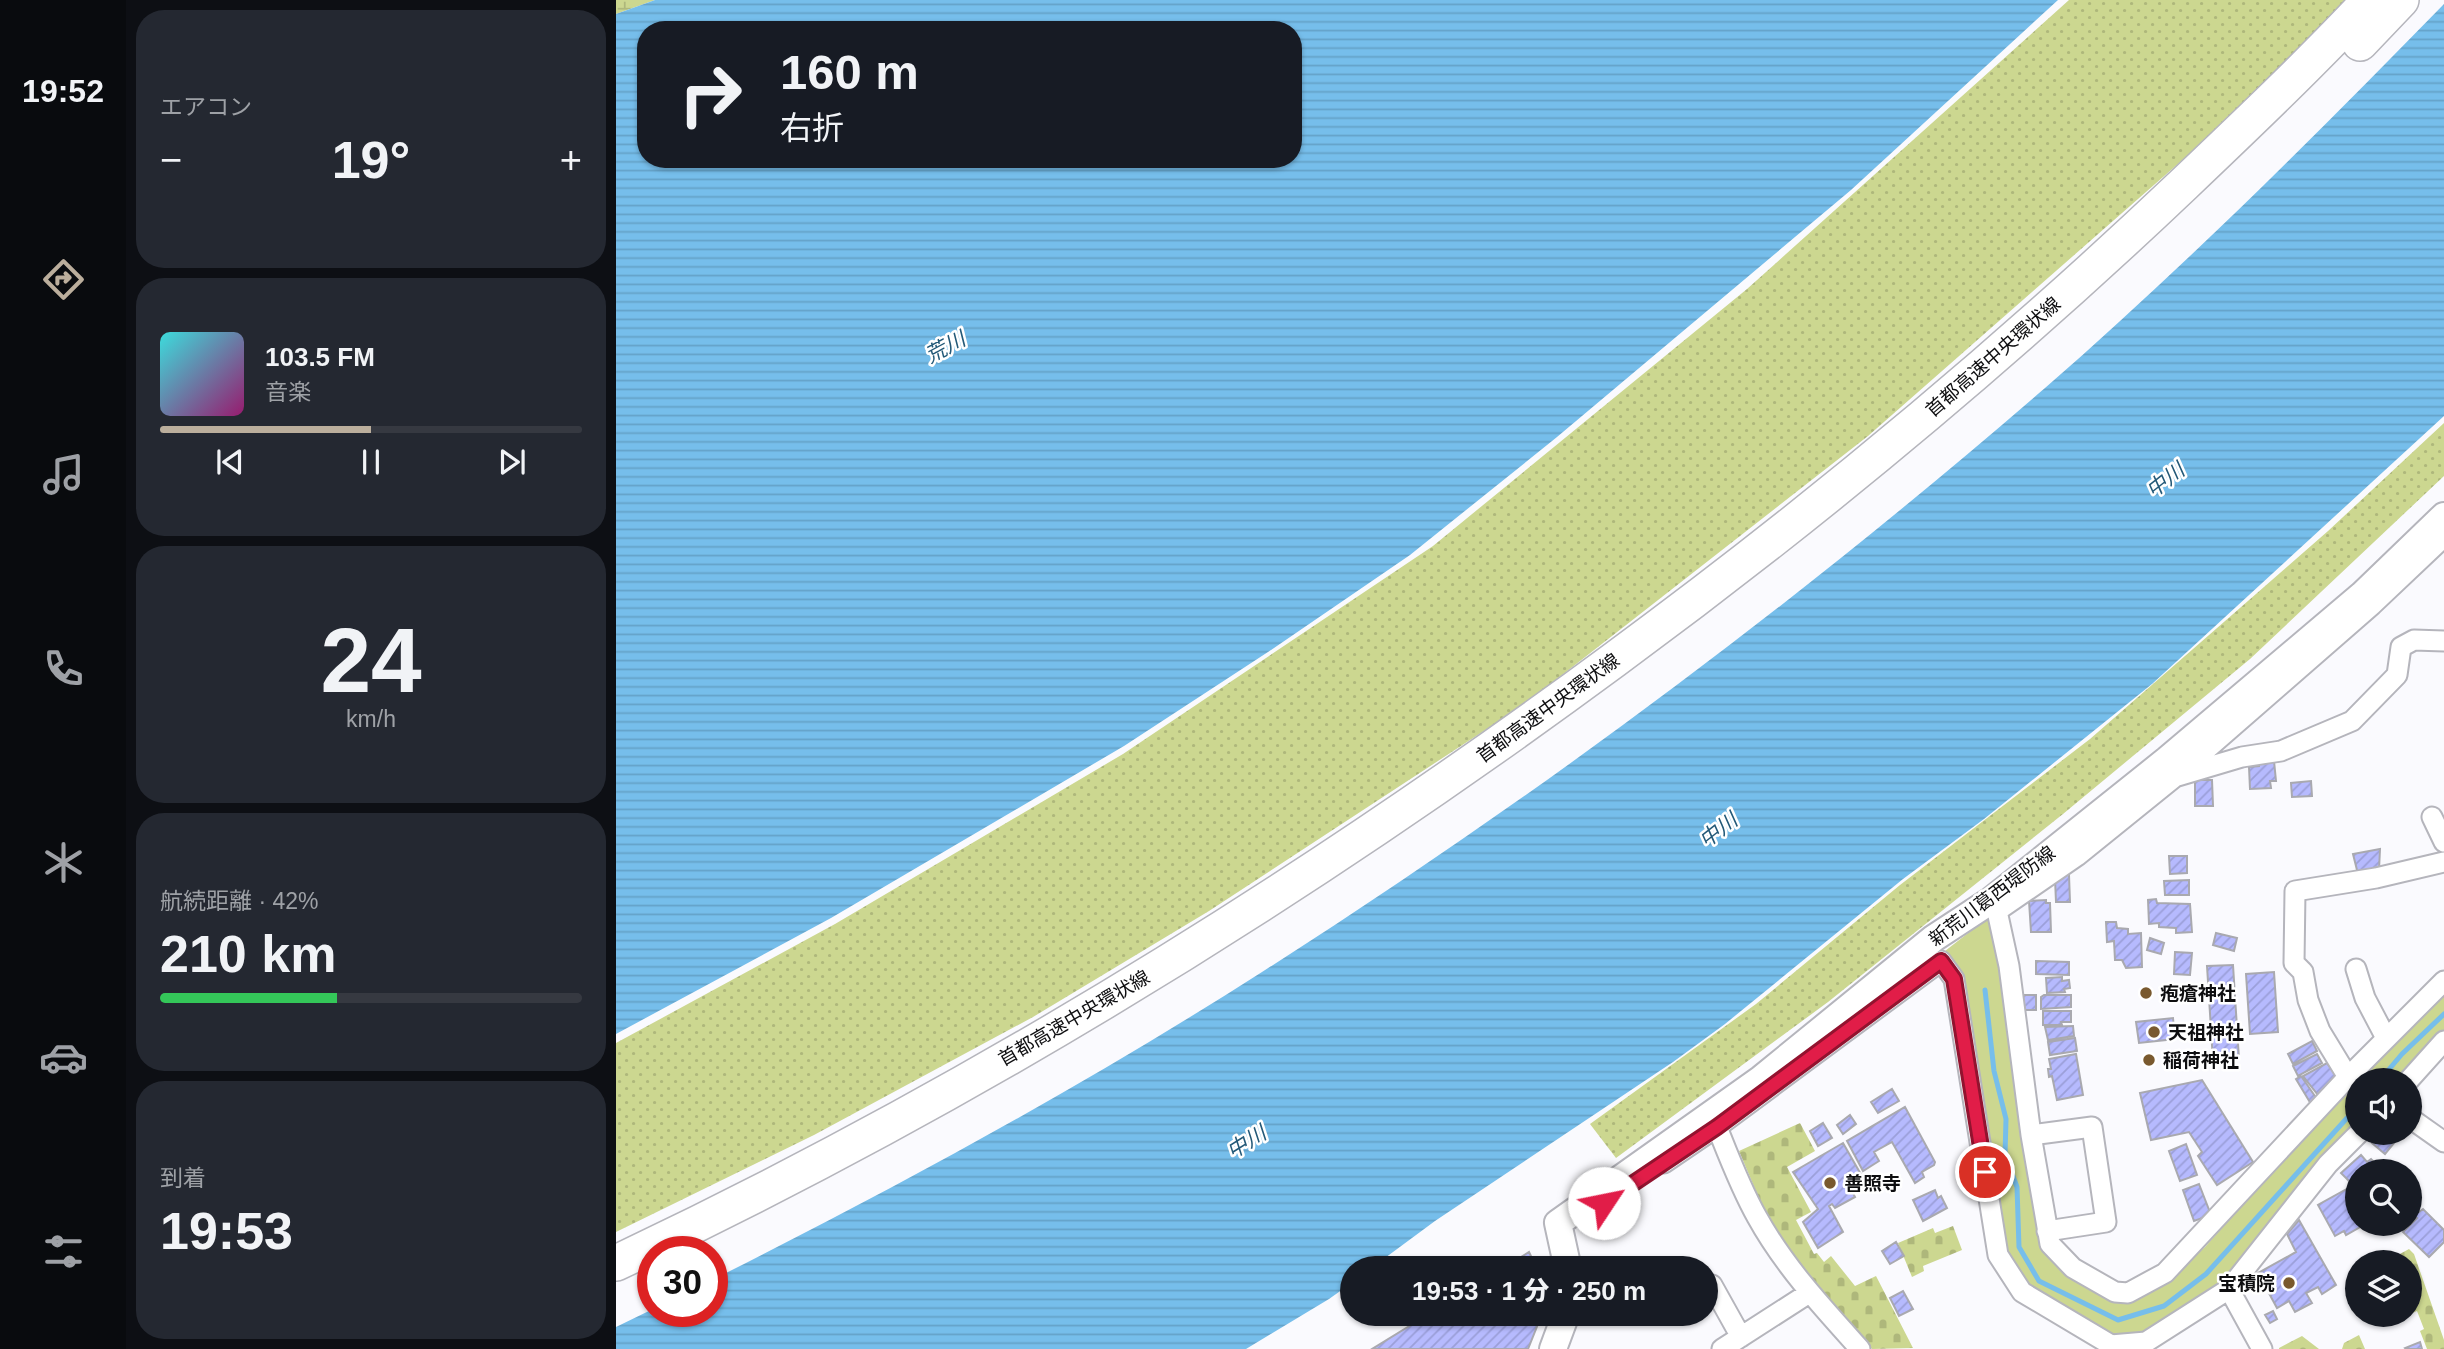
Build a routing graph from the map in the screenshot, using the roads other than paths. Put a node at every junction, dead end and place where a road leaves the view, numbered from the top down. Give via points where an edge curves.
1 (2370, 0) edge
2 (2401, 0) edge
3 (2444, 516) edge
4 (2444, 537) edge
5 (2444, 641) edge
6 (2176, 776) junction
7 (2432, 817) dead end
8 (2444, 842) edge
9 (2444, 862) edge
10 (1994, 905) junction
11 (2356, 969) dead end
12 (2444, 981) edge
13 (2386, 1038) junction
14 (2444, 1041) edge
15 (1790, 1065) junction
16 (2351, 1068) edge
17 (2364, 1068) edge
18 (2420, 1068) edge
19 (2345, 1089) edge
20 (2422, 1126) edge
21 (1717, 1127) junction
22 (2031, 1135) junction
23 (2444, 1142) edge
24 (2347, 1145) edge
25 (2047, 1231) junction
26 (1559, 1233) junction
27 (723, 1236) edge
28 (1566, 1256) edge
29 (616, 1263) edge
30 (637, 1280) edge
31 (2229, 1289) junction
32 (616, 1290) edge
33 (1810, 1293) junction
34 (1718, 1296) edge
35 (1562, 1326) edge
36 (1741, 1337) junction
37 (1553, 1349) edge
38 (1722, 1349) edge
39 (1860, 1349) edge
40 (2262, 1349) edge

1 - 29 highway, 首都高速中央環状線 via 2171,197 1976,373 1776,538 1557,702 1343,851 1125,989 796,1175
2 - 27 highway, 首都高速中央環状線 via 2130,267 1992,389 1779,564 1594,702 1359,867 1139,1008 951,1117
3 - 10 main road, 新荒川葛西堤防線 via 2362,595
4 - 6 street
5 - 6 street via 2414,640 2401,647 2397,676 2352,721 2281,751
6 - 10 street via 2077,856
7 - 8 street
9 - 16 street via 2295,891 2294,962 2303,972 2320,1031
10 - 15 main road, 新荒川葛西堤防線 via 1934,939
10 - 22 street via 2010,966
11 - 13 street
12 - 13 street
13 - 17 street
14 - 18 street
15 - 21 street
15 - 26 main road, 新荒川葛西堤防線 via 1558,1223
15 - 31 street via 1941,961 1954,979 1998,1255 2022,1292 2111,1345 2124,1345 2146,1342
19 - 25 street via 2165,1273 2128,1293 2115,1292 2073,1268 2050,1244
20 - 23 street
21 - 26 street
21 - 33 street via 1757,1217
22 - 25 street
22 - 25 street via 2092,1127 2106,1223
24 - 31 street
26 - 28 main road
30 - 32 highway
31 - 40 street
33 - 36 street
33 - 39 street
34 - 36 street
35 - 37 main road
36 - 38 street

